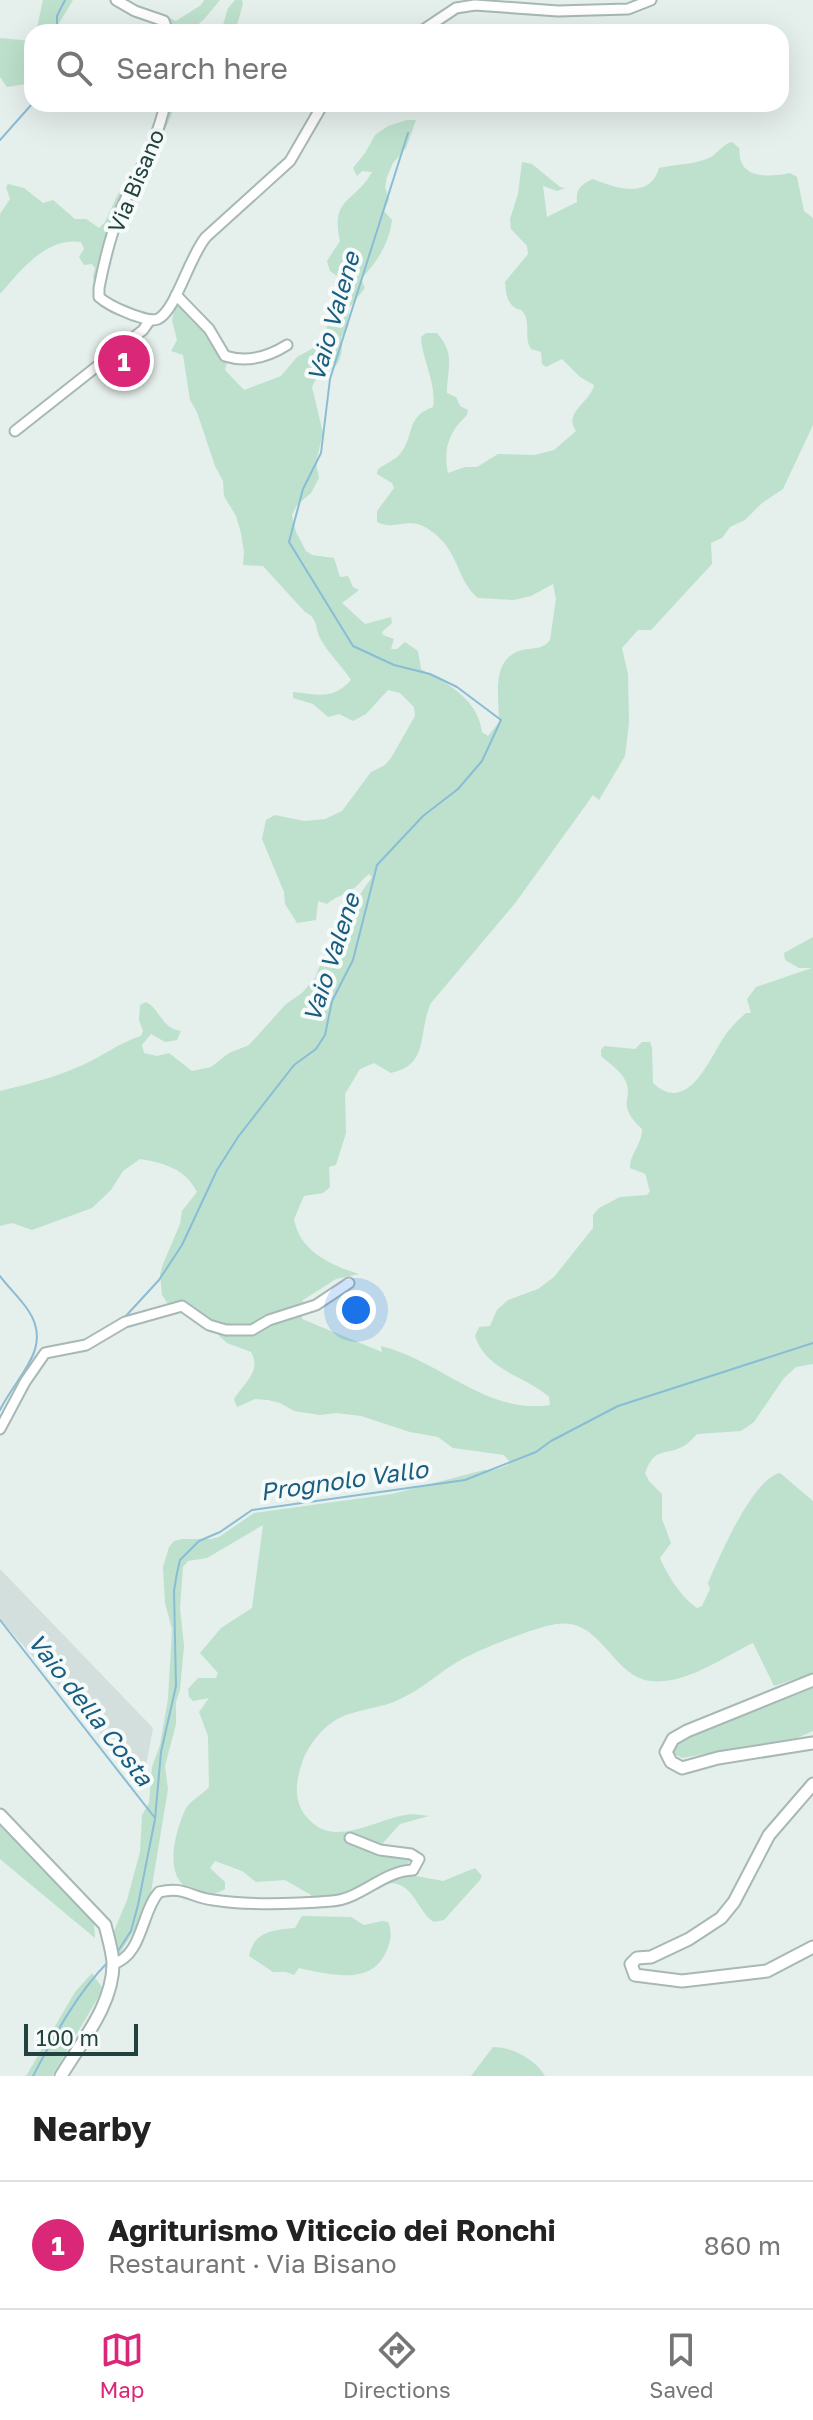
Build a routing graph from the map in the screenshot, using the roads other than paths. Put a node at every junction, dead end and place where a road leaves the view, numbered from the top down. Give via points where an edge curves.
1 (116, 0) edge
2 (651, 0) edge
3 (165, 24) edge
4 (432, 24) edge
5 (164, 112) edge
6 (318, 112) edge
7 (176, 295) junction
8 (150, 320) junction
9 (287, 345) dead end
10 (15, 431) dead end
11 (349, 1283) dead end
12 (0, 1429) edge
13 (813, 1680) edge
14 (813, 1743) edge
15 (813, 1784) edge
16 (0, 1815) edge
17 (350, 1838) dead end
18 (813, 1947) edge
19 (113, 1964) junction
20 (61, 2076) edge

1 - 3 street
2 - 4 street via 628,9 558,11 475,5 456,8
5 - 8 street, Via Bisano via 152,149 121,210 99,288 106,304
6 - 7 street via 290,161 196,249
7 - 8 street via 169,309
7 - 9 street via 209,329 225,356 263,358
8 - 10 street
11 - 12 street via 316,1305 252,1330 226,1330 182,1306 170,1307 125,1322 86,1345 45,1353
13 - 14 street via 687,1731 673,1739 666,1752 682,1768
15 - 18 street via 769,1835 721,1918 689,1939 637,1958 631,1969 635,1975 682,1981 767,1971
16 - 19 street via 105,1925
17 - 19 street via 419,1859 413,1870 335,1901 229,1902 184,1890 159,1892 141,1933
19 - 20 street via 105,2001

